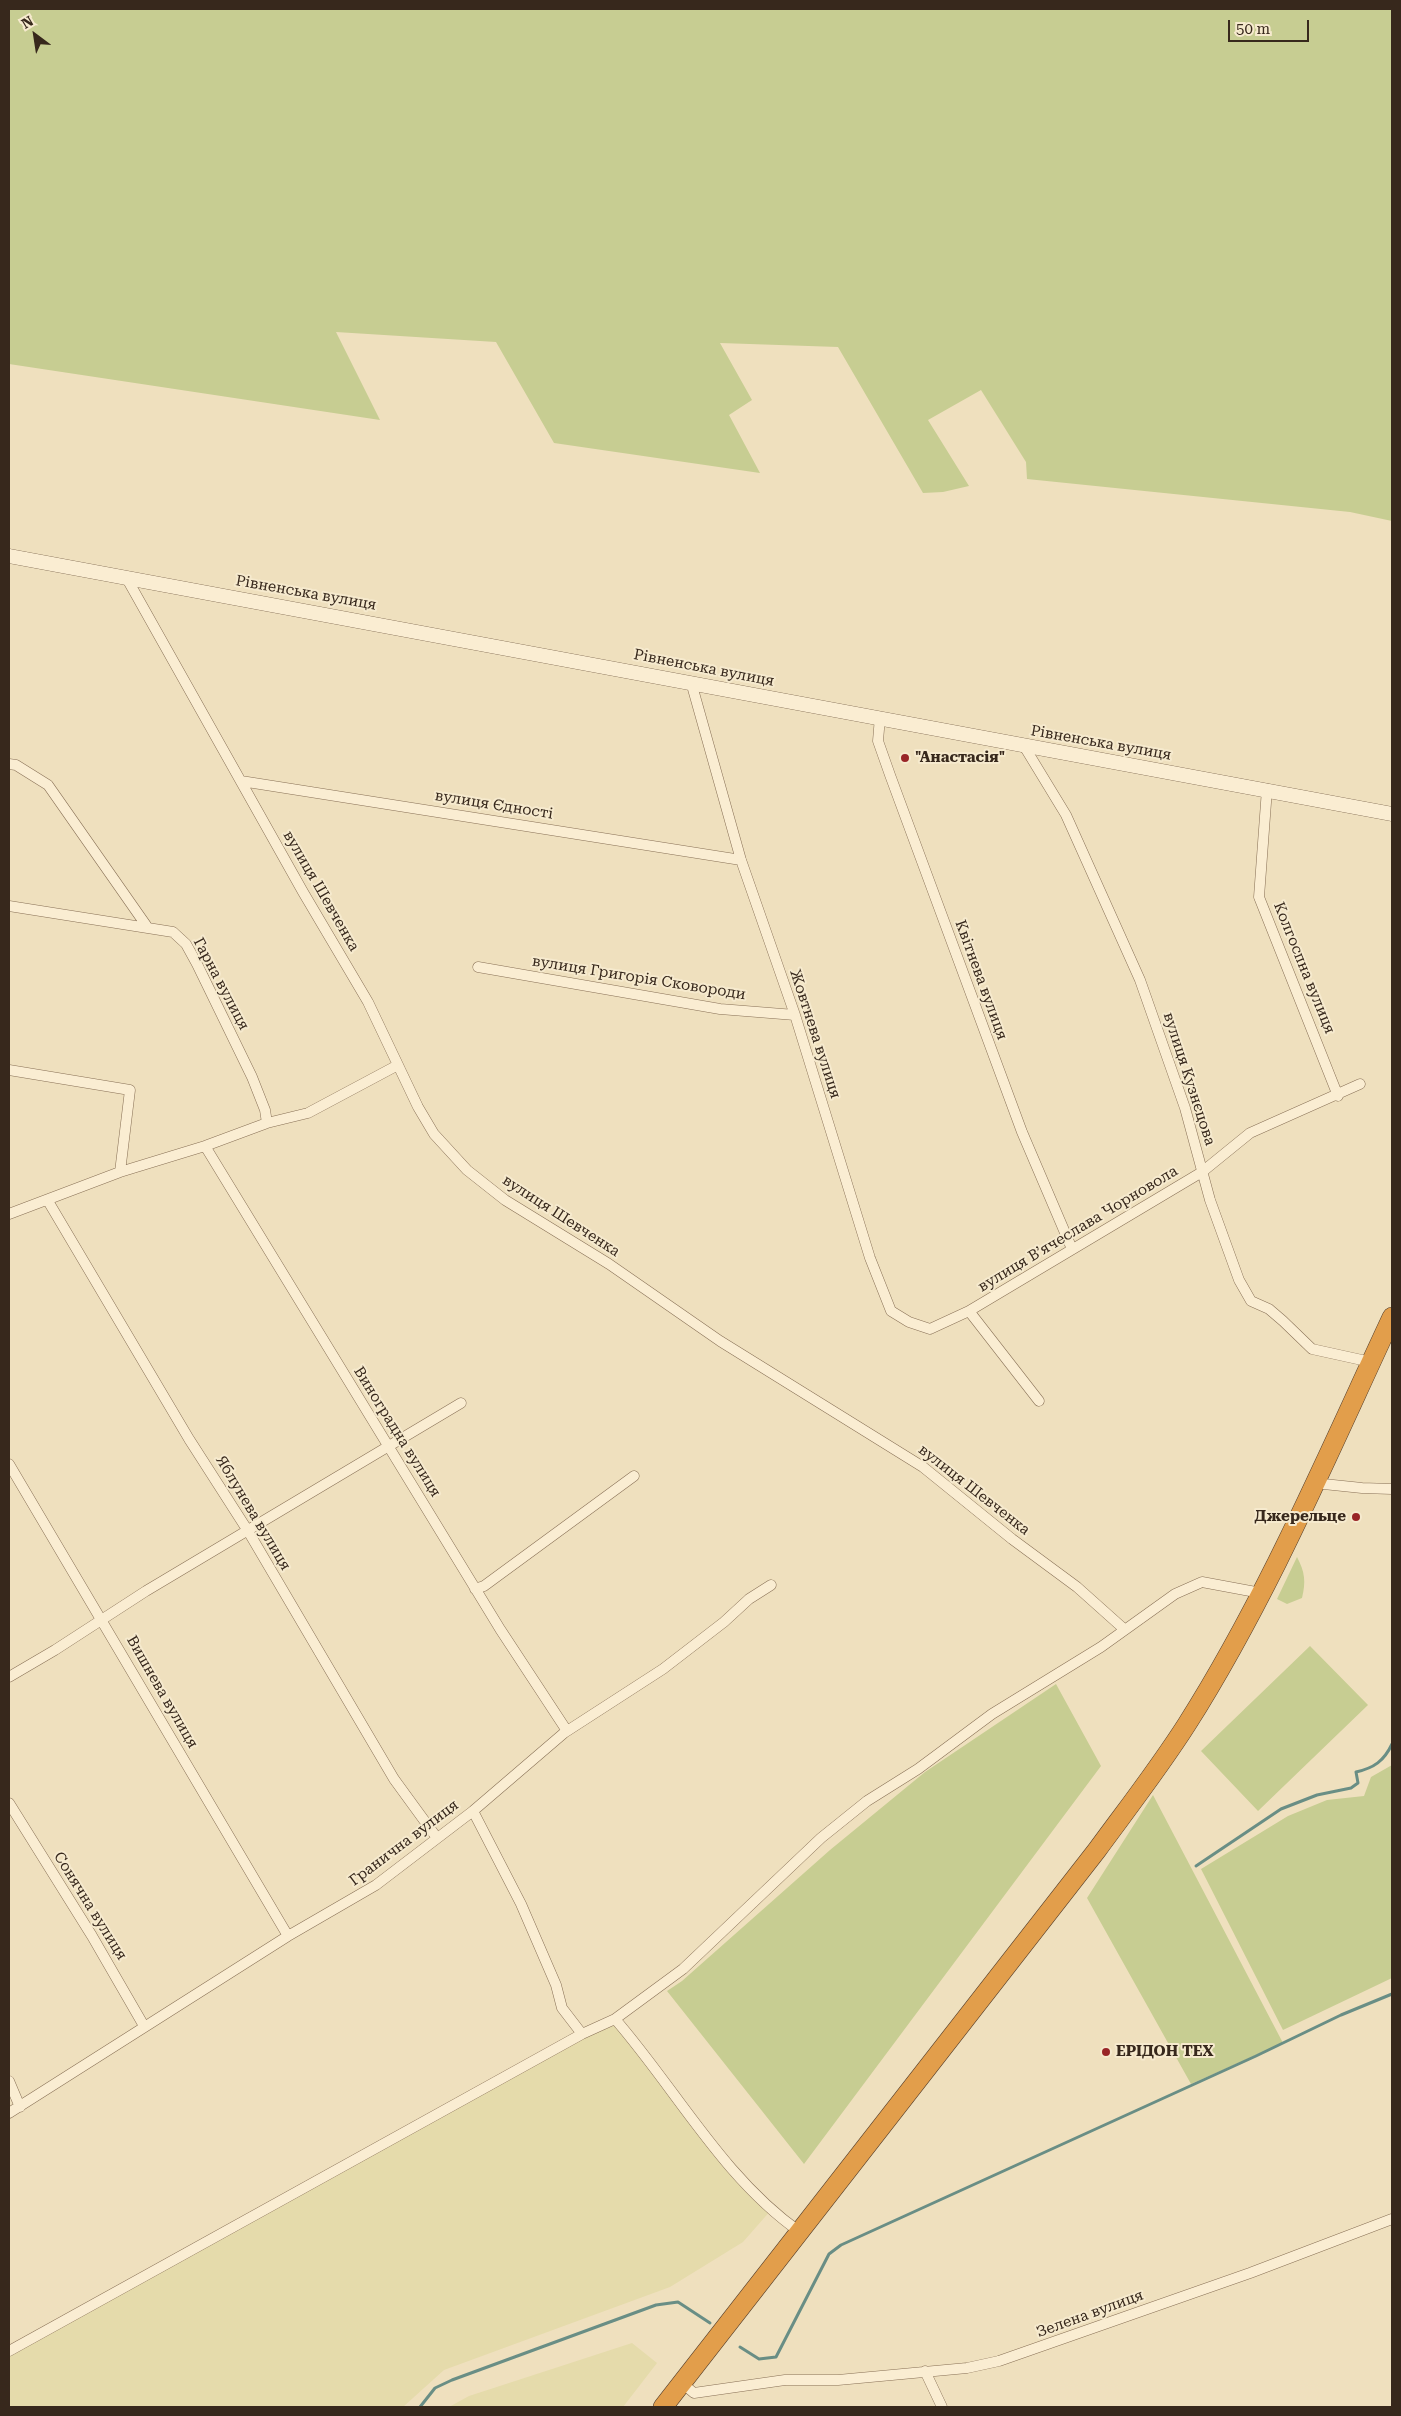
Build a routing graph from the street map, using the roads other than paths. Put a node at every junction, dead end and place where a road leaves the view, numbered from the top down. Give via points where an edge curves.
1 (9, 556) edge
2 (126, 577) junction
3 (691, 682) junction
4 (880, 717) junction
5 (1024, 746) junction
6 (9, 764) edge
7 (241, 781) junction
8 (1266, 789) junction
9 (1392, 814) edge
10 (741, 860) junction
11 (9, 906) edge
12 (148, 928) junction
13 (478, 967) dead end
14 (795, 1015) junction
15 (398, 1065) junction
16 (9, 1070) edge
17 (1360, 1084) dead end
18 (1338, 1096) junction
19 (268, 1123) junction
20 (205, 1146) junction
21 (120, 1172) junction
22 (1202, 1172) junction
23 (48, 1201) junction
24 (9, 1214) edge
25 (1072, 1249) junction
26 (969, 1312) junction
27 (1392, 1317) edge
28 (1371, 1362) junction
29 (1039, 1401) dead end
30 (461, 1403) dead end
31 (389, 1447) junction
32 (9, 1464) edge
33 (634, 1476) dead end
34 (1314, 1483) junction
35 (1392, 1488) edge
36 (248, 1531) junction
37 (771, 1585) dead end
38 (475, 1589) junction
39 (1261, 1594) junction
40 (101, 1619) junction
41 (1124, 1629) junction
42 (9, 1677) edge
43 (567, 1731) junction
44 (9, 1803) edge
45 (472, 1811) junction
46 (437, 1838) junction
47 (288, 1936) junction
48 (615, 2019) junction
49 (144, 2026) junction
50 (582, 2034) junction
51 (9, 2081) edge
52 (20, 2107) junction
53 (9, 2113) edge
54 (1392, 2219) edge
55 (800, 2232) junction
56 (9, 2351) edge
57 (925, 2370) junction
58 (682, 2383) junction
59 (663, 2407) edge
60 (942, 2407) edge

1 - 2 main road, Рівненська вулиця
2 - 3 main road, Рівненська вулиця
2 - 7 street, вулиця Шевченка
3 - 4 main road, Рівненська вулиця
3 - 10 street, Жовтнева вулиця
4 - 5 main road, Рівненська вулиця
4 - 25 street, Квітнева вулиця via 878,741 893,784 1015,1114
5 - 8 main road, Рівненська вулиця
5 - 22 street, вулиця Кузнєцова via 1066,815 1140,980 1185,1108
6 - 12 street via 48,785
7 - 10 street, вулиця Єдності
7 - 15 street, вулиця Шевченка via 368,1002
8 - 9 main road, Рівненська вулиця
8 - 18 street, Колгоспна вулиця via 1259,896
10 - 14 street, Жовтнева вулиця
11 - 12 street, Гарна вулиця
12 - 19 street, Гарна вулиця via 173,932 186,944 252,1077
13 - 14 street, вулиця Григорія Сковороди via 720,1010
14 - 26 street, Жовтнева вулиця via 870,1258 891,1311 930,1329
15 - 19 street via 308,1113
15 - 41 street, вулиця Шевченка via 434,1134 467,1170 504,1200 609,1264 720,1341 923,1467
16 - 21 street via 130,1090
17 - 18 street, вулиця Вʼячеслава Чорновола
18 - 22 street, вулиця Вʼячеслава Чорновола via 1250,1133
19 - 20 street
20 - 21 street
20 - 31 street, Виноградна вулиця
21 - 23 street
22 - 25 street, вулиця Вʼячеслава Чорновола
22 - 28 street, вулиця Кузнєцова via 1227,1250 1252,1301 1284,1321 1312,1350
23 - 24 street
23 - 36 street, Яблунева вулиця
25 - 26 street, вулиця Вʼячеслава Чорновола
26 - 29 street
27 - 28 highway
28 - 34 highway
30 - 31 street
31 - 36 street
31 - 38 street, Виноградна вулиця
32 - 40 street, Вишнева вулиця
33 - 38 street via 484,1586
34 - 35 street
34 - 39 highway
36 - 40 street
36 - 46 street, Яблунева вулиця via 394,1779
37 - 43 street, Гранична вулиця via 663,1669
38 - 43 street, Виноградна вулиця
39 - 41 street via 1202,1582 1174,1594
39 - 55 highway via 1210,1687 1162,1762
40 - 42 street
40 - 47 street, Вишнева вулиця
41 - 48 street via 1101,1647 992,1714 918,1769 867,1801 821,1838 683,1969
43 - 45 street, Гранична вулиця
44 - 49 street, Сонячна вулиця
45 - 46 street, Гранична вулиця
45 - 50 street via 522,1904 556,1985 562,2008
46 - 47 street, Гранична вулиця via 376,1885
47 - 49 street, Гранична вулиця
48 - 50 street
48 - 55 street via 745,2183
49 - 52 street, Гранична вулиця
50 - 56 street
51 - 52 street
52 - 53 street, Гранична вулиця
54 - 57 street, Зелена вулиця via 999,2361 967,2368
55 - 58 highway
57 - 58 street, Зелена вулиця via 838,2380 785,2380 694,2393
57 - 60 street
58 - 59 highway

